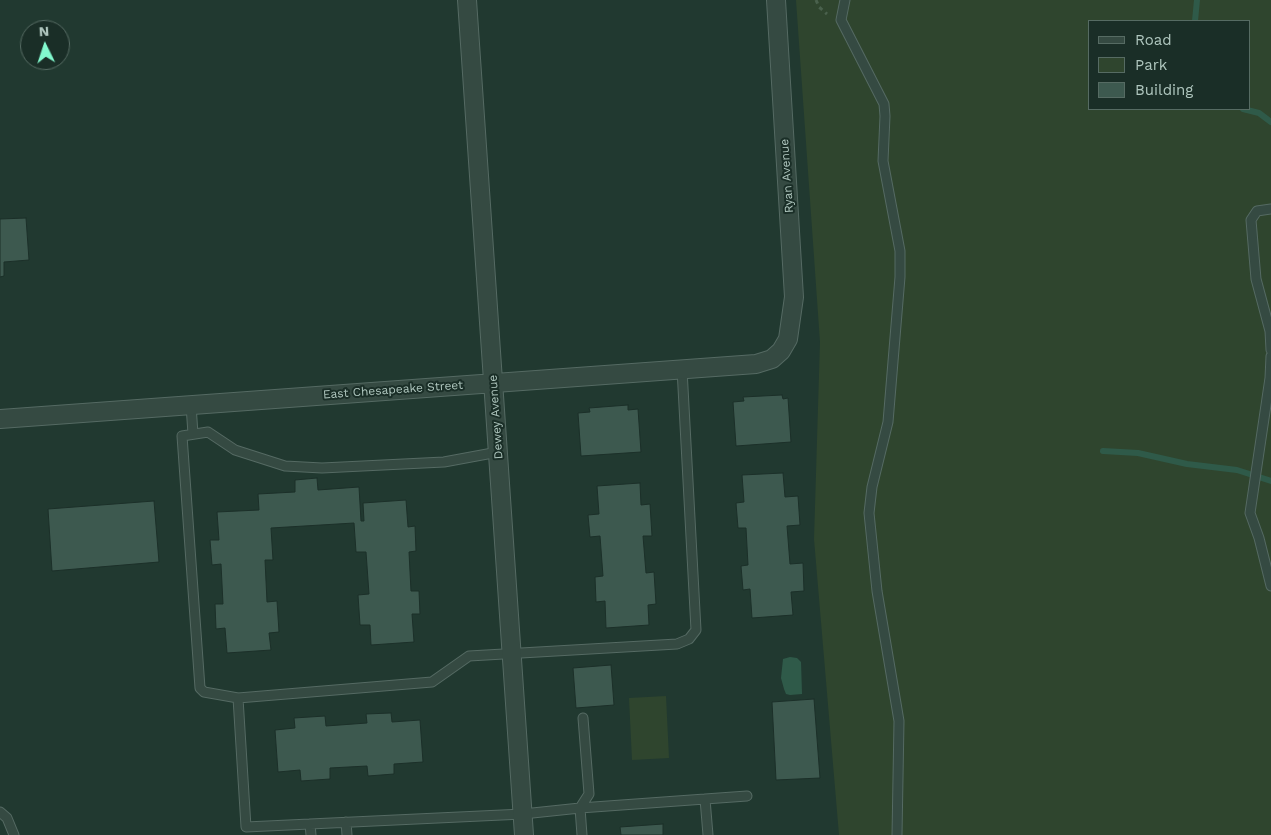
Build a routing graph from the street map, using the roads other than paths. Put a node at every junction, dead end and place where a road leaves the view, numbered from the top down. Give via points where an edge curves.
1 (467, 0) edge
2 (776, 0) edge
3 (846, 0) edge
4 (1271, 209) edge
5 (781, 350) joint
6 (1271, 350) edge
7 (1271, 356) edge
8 (682, 369) junction
9 (494, 383) junction
10 (191, 405) junction
11 (0, 419) edge
12 (193, 434) junction
13 (498, 452) junction
14 (1271, 586) edge
15 (512, 653) junction
16 (238, 698) junction
17 (583, 718) dead end
18 (746, 796) dead end
19 (705, 799) junction
20 (580, 808) junction
21 (0, 812) edge
22 (522, 814) junction
23 (346, 822) junction
24 (310, 824) junction
25 (14, 835) edge
26 (311, 835) edge
27 (347, 835) edge
28 (524, 835) edge
29 (582, 835) edge
30 (708, 835) edge
31 (897, 835) edge

1 - 9 street, Dewey Avenue
2 - 5 street, Ryan Avenue via 794,298 788,339
3 - 31 lane via 841,20 884,104 883,161 900,251 888,422 869,513 877,591 899,721
4 - 6 lane via 1257,211 1251,220 1256,279 1270,330
5 - 8 street, East Chesapeake Street via 772,360 756,364
7 - 14 lane via 1250,513
8 - 9 street, East Chesapeake Street
8 - 15 lane via 696,630 689,639 677,644
9 - 10 street, East Chesapeake Street
9 - 13 street, Dewey Avenue
10 - 11 street, East Chesapeake Street
10 - 12 lane
12 - 13 lane via 208,432 235,450 285,466 322,468 444,462
12 - 16 lane via 182,436 200,688 204,692
13 - 15 street, Dewey Avenue
15 - 16 lane via 469,656 432,682
15 - 22 street, Dewey Avenue
16 - 24 lane via 246,827
17 - 20 lane via 589,794
18 - 19 lane
19 - 20 lane
19 - 30 lane
20 - 22 lane
20 - 29 lane
21 - 25 lane via 7,818
22 - 23 lane
22 - 28 street, Dewey Avenue
23 - 24 lane
23 - 27 lane
24 - 26 lane

